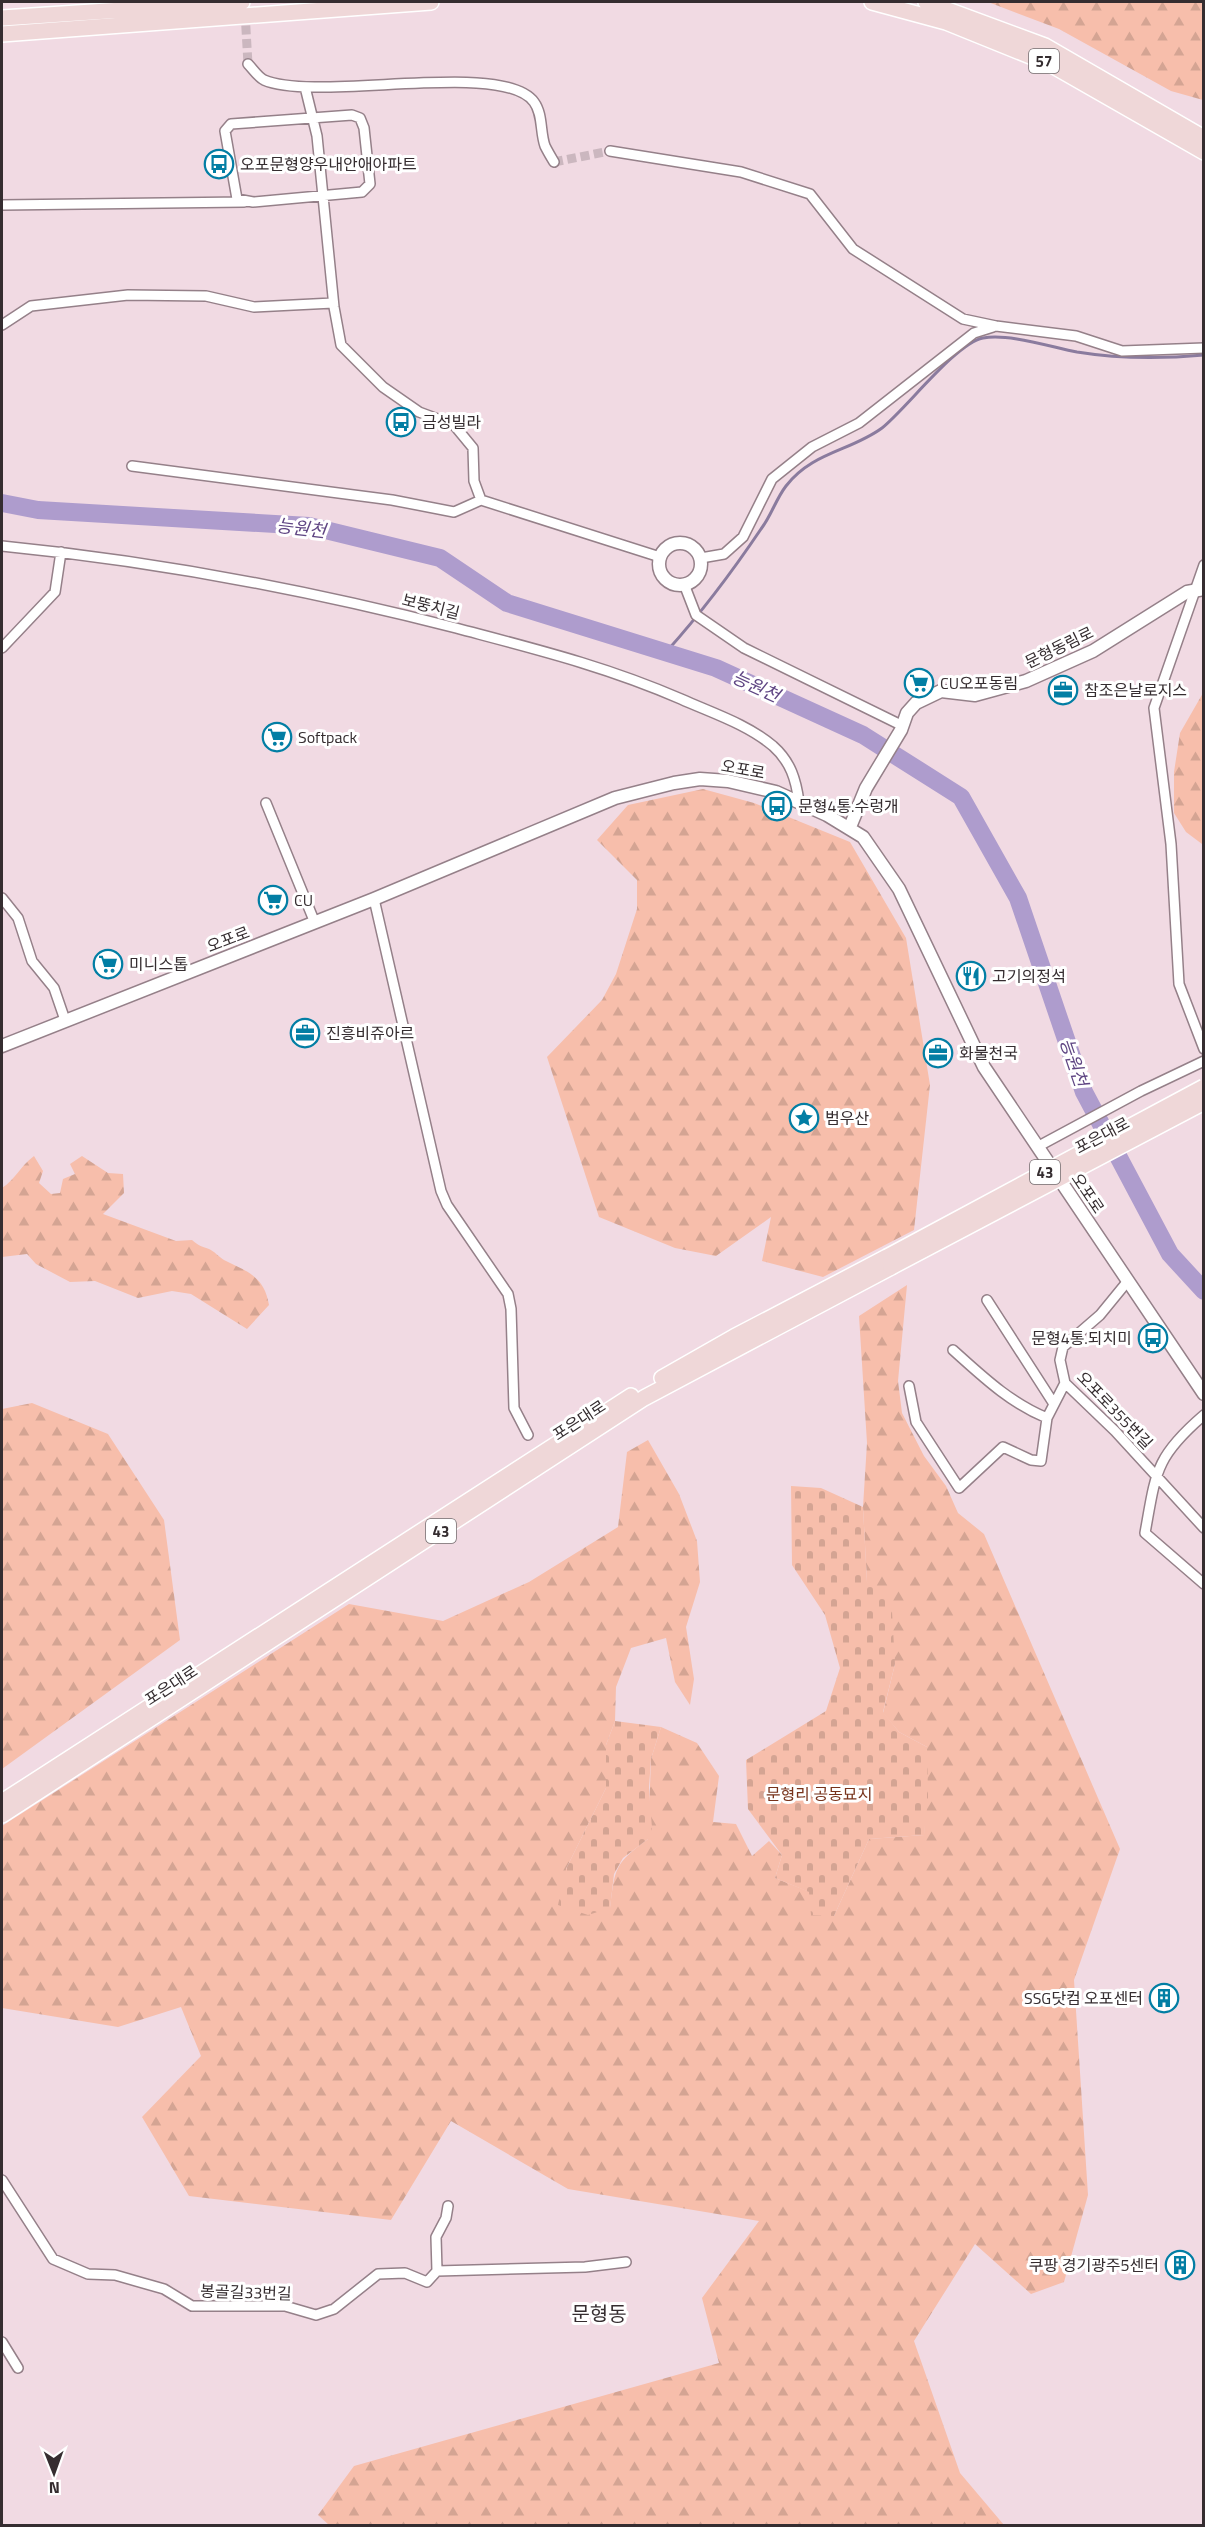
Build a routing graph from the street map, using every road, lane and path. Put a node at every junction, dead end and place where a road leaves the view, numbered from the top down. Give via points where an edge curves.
1 (242, 2) edge
2 (431, 2) edge
3 (872, 2) edge
4 (926, 2) edge
5 (2, 18) edge
6 (2, 34) edge
7 (248, 64) dead end
8 (304, 87) junction
9 (313, 118) junction
10 (1203, 138) edge
11 (610, 151) tunnel mouth
12 (1203, 152) edge
13 (554, 162) dead end
14 (324, 197) junction
15 (246, 202) junction
16 (2, 206) edge
17 (333, 303) junction
18 (2, 325) edge
19 (996, 326) junction
20 (1203, 348) edge
21 (132, 466) dead end
22 (480, 500) junction
23 (2, 546) edge
24 (61, 552) junction
25 (660, 557) junction
26 (701, 558) junction
27 (1203, 565) edge
28 (684, 584) junction
29 (1200, 590) edge
30 (2, 648) edge
31 (902, 728) junction
32 (799, 802) junction
33 (266, 803) dead end
34 (850, 827) junction
35 (2, 898) edge
36 (374, 900) junction
37 (315, 923) junction
38 (65, 1020) junction
39 (2, 1046) edge
40 (1203, 1049) edge
41 (1203, 1061) edge
42 (1203, 1088) edge
43 (1203, 1102) edge
44 (1037, 1147) junction
45 (889, 1262) junction
46 (1127, 1281) junction
47 (987, 1300) dead end
48 (953, 1350) dead end
49 (1065, 1383) junction
50 (909, 1386) dead end
51 (1203, 1394) edge
52 (1054, 1404) junction
53 (1203, 1415) edge
54 (1047, 1419) junction
55 (528, 1436) dead end
56 (1155, 1475) junction
57 (1203, 1528) edge
58 (1203, 1584) edge
59 (2, 1802) edge
60 (2, 1815) edge
61 (2, 2180) edge
62 (448, 2206) dead end
63 (627, 2262) dead end
64 (436, 2271) junction
65 (2, 2342) edge
66 (18, 2368) dead end

1 - 5 highway
2 - 6 highway
3 - 12 highway, 57 via 946,22 1050,64
4 - 10 highway, 57 via 1045,46
7 - 8 street via 263,80
8 - 9 street
8 - 13 street via 414,82 490,84 517,91 533,100 545,145
9 - 14 street
9 - 14 street via 352,115 360,118 364,128 369,183 362,192
9 - 15 street via 227,127 236,196
11 - 19 street via 741,172 810,194 853,249 963,320
14 - 15 street
14 - 17 street
15 - 16 street
17 - 18 street via 254,307 206,296 128,295 31,306
17 - 22 street via 340,345 383,387 419,412 454,425 473,448 474,481
19 - 20 street via 1076,336 1122,351
19 - 26 street via 974,333 859,423 812,447 772,479 743,537 724,554
21 - 22 street via 392,500 454,512
22 - 25 street
23 - 24 street, 보뚱치길
24 - 30 street via 55,592
24 - 32 street, 보뚱치길 via 335,600 588,662 645,683 755,734 787,762 796,778
25 - 26 street via 668,546 681,542 693,547
25 - 28 street via 663,577 676,585
26 - 28 street via 700,572
27 - 29 street
28 - 31 street via 696,615 744,648
29 - 31 street, 문형동림로 via 1187,592 1093,651 1026,681 975,695 941,691 916,703
29 - 40 street via 1154,708 1171,844 1179,984
31 - 34 street, 문형동림로 via 866,788
32 - 34 street, 오포로
32 - 36 street, 오포로 via 728,781 700,779 643,789
33 - 37 street
34 - 44 street, 오포로 via 885,866 912,915 969,1040
35 - 38 street via 18,918 32,962 54,988
36 - 37 street, 오포로
36 - 55 street via 441,1191 508,1294 514,1408
37 - 38 street, 오포로
38 - 39 street, 오포로
41 - 44 street
42 - 45 highway, 43, bridge
43 - 45 highway, 포은대로 / 43, bridge
44 - 46 street, 오포로
45 - 59 highway, 포은대로 / 43 via 734,1337 612,1406
45 - 60 highway, 포은대로 / 43 via 644,1398
46 - 49 street, 오포로355번길 via 1100,1315 1063,1347 1060,1360
46 - 51 street, 오포로
47 - 52 street
48 - 54 street via 995,1387 1028,1411
49 - 52 street
49 - 56 street, 오포로355번길
50 - 54 street via 916,1422 960,1488 1003,1447 1041,1461
52 - 54 street
53 - 56 street via 1164,1455
56 - 57 street, 오포로355번길
56 - 58 street via 1145,1533
61 - 64 street, 봉골길33번길 via 53,2259 88,2274 115,2274 164,2289 201,2308 285,2306 324,2314 378,2274 405,2273 428,2282
62 - 64 street via 436,2237
63 - 64 street, 봉골길33번길 via 585,2267
65 - 66 street

